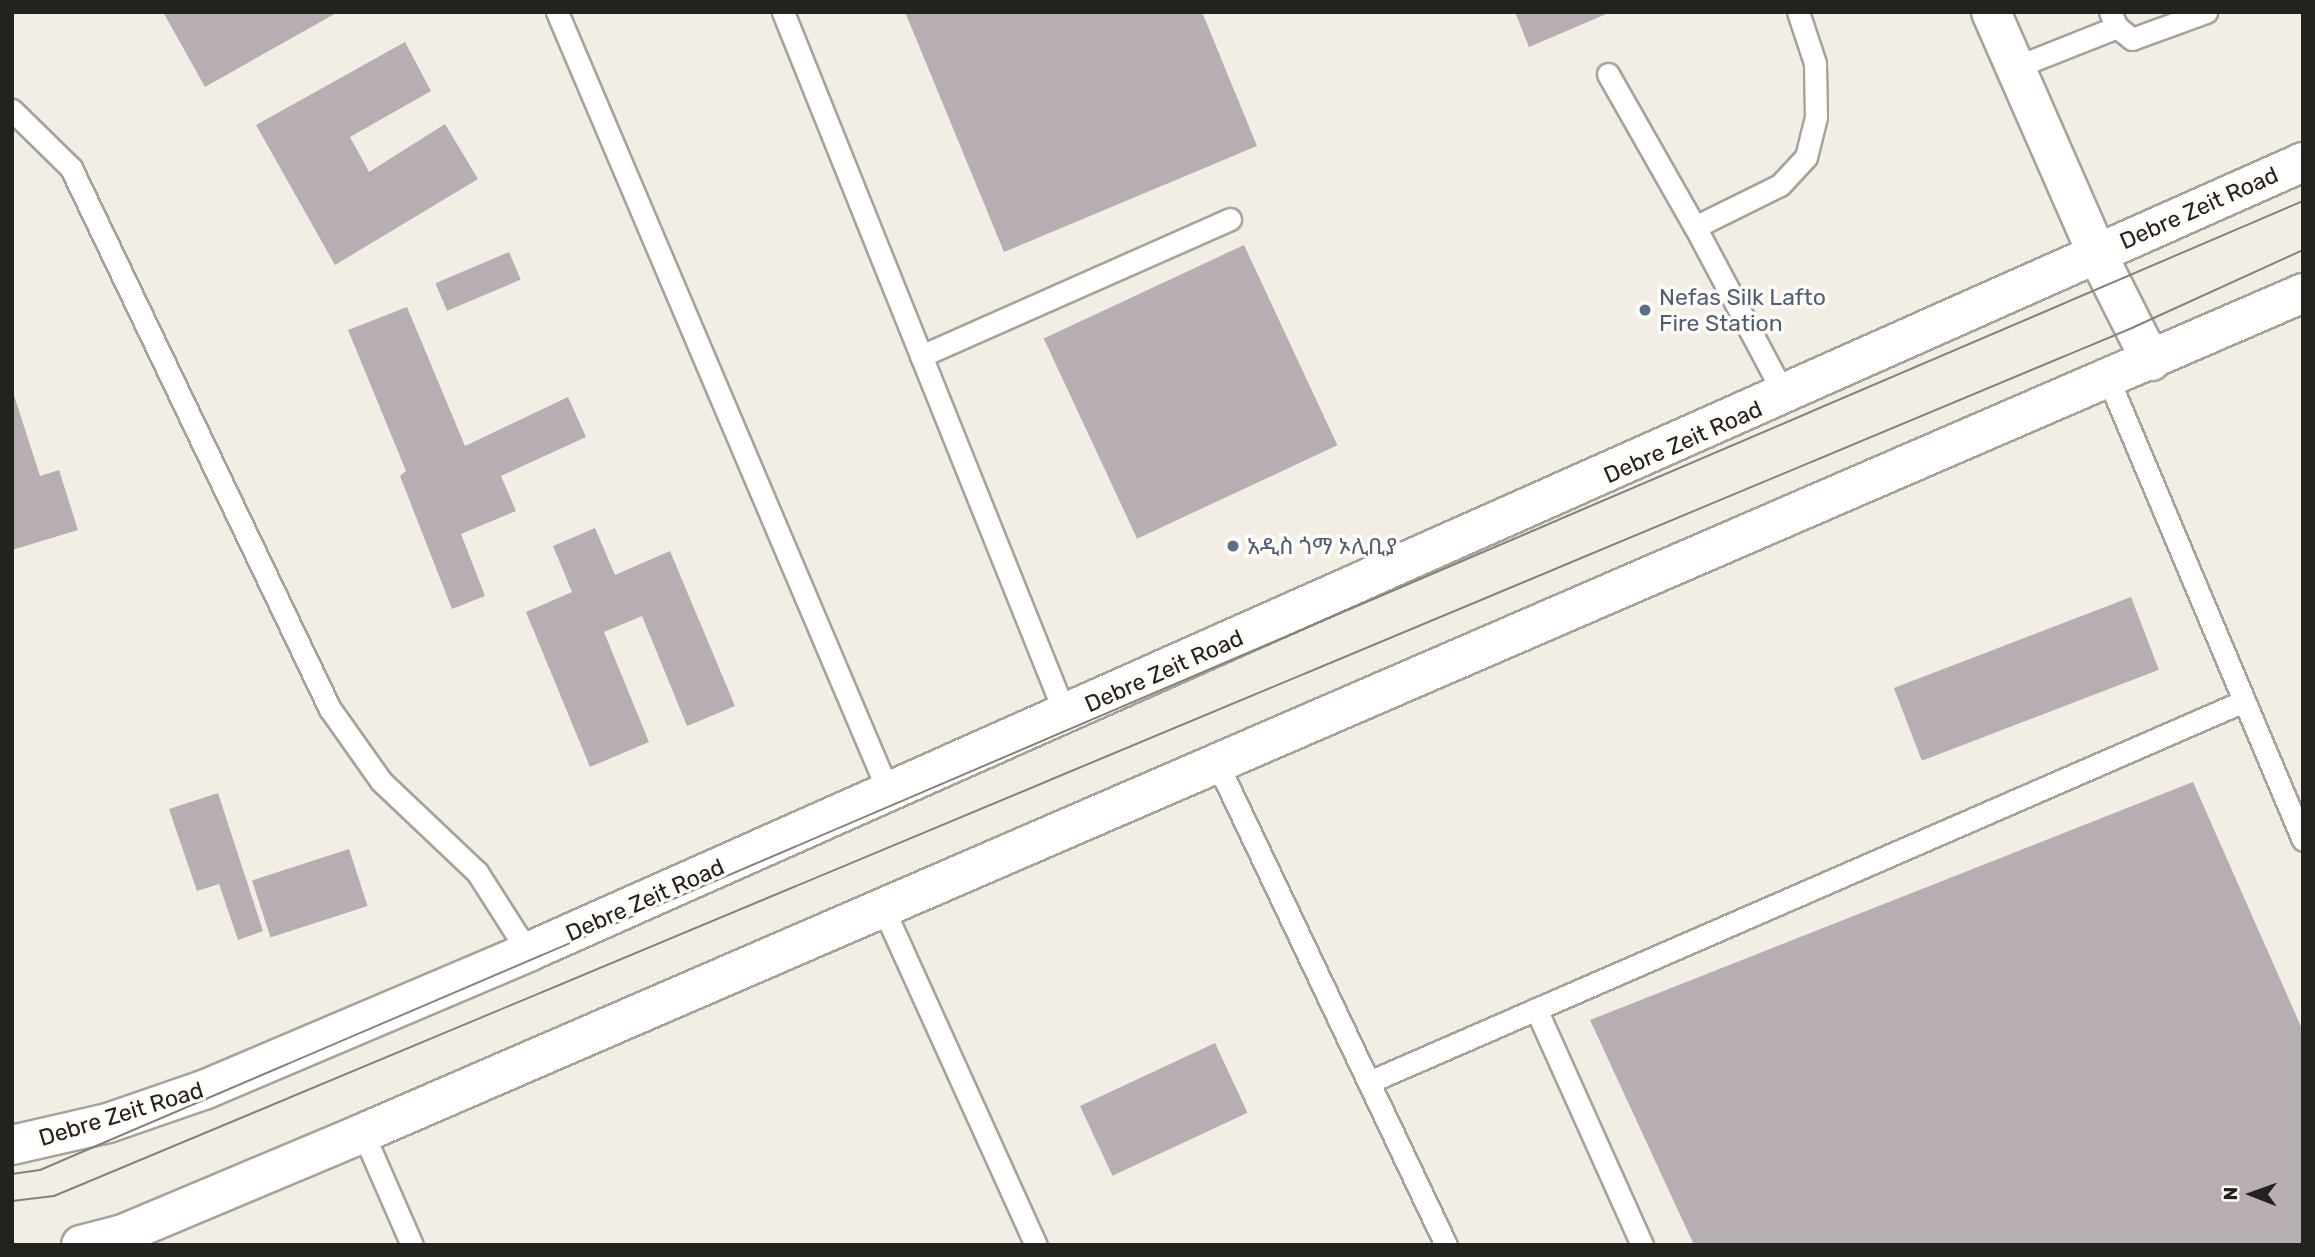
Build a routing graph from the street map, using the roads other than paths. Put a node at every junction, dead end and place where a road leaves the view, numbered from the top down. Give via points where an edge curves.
1 (557, 12) edge
2 (783, 12) edge
3 (1798, 12) edge
4 (1991, 12) edge
5 (2206, 12) edge
6 (2114, 20) edge
7 (2016, 67) junction
8 (1608, 74) dead end
9 (12, 110) edge
10 (2303, 162) edge
11 (1230, 219) dead end
12 (1695, 227) junction
13 (2097, 254) junction
14 (2303, 293) edge
15 (921, 356) junction
16 (2151, 360) junction
17 (2108, 378) junction
18 (1785, 396) junction
19 (2244, 701) junction
20 (1065, 714) junction
21 (1218, 765) junction
22 (889, 793) junction
23 (2303, 839) edge
24 (883, 908) junction
25 (528, 953) junction
26 (1536, 1009) junction
27 (1368, 1083) junction
28 (363, 1133) junction
29 (12, 1145) edge
30 (81, 1245) edge
31 (412, 1245) edge
32 (1036, 1245) edge
33 (1446, 1245) edge
34 (1642, 1245) edge

1 - 22 lane
2 - 15 lane
3 - 12 lane via 1815,63 1816,117 1806,157 1780,185
4 - 7 main road
5 - 6 lane via 2132,39
6 - 7 lane
7 - 13 main road
8 - 12 lane
9 - 25 lane via 71,168 330,709 381,781 477,872
10 - 13 main road, Debre Zeit Road
11 - 15 lane
12 - 18 lane
13 - 16 main road
13 - 18 main road, Debre Zeit Road
14 - 16 main road
15 - 20 lane
16 - 17 main road
17 - 19 lane
17 - 21 main road
18 - 20 main road, Debre Zeit Road
19 - 23 lane
19 - 26 lane
20 - 22 main road, Debre Zeit Road
21 - 24 main road
21 - 27 lane
22 - 25 main road, Debre Zeit Road
24 - 28 main road
24 - 32 lane
25 - 29 main road, Debre Zeit Road via 206,1090 108,1122
26 - 27 lane
26 - 34 lane
27 - 33 lane
28 - 30 main road via 123,1234
28 - 31 lane

